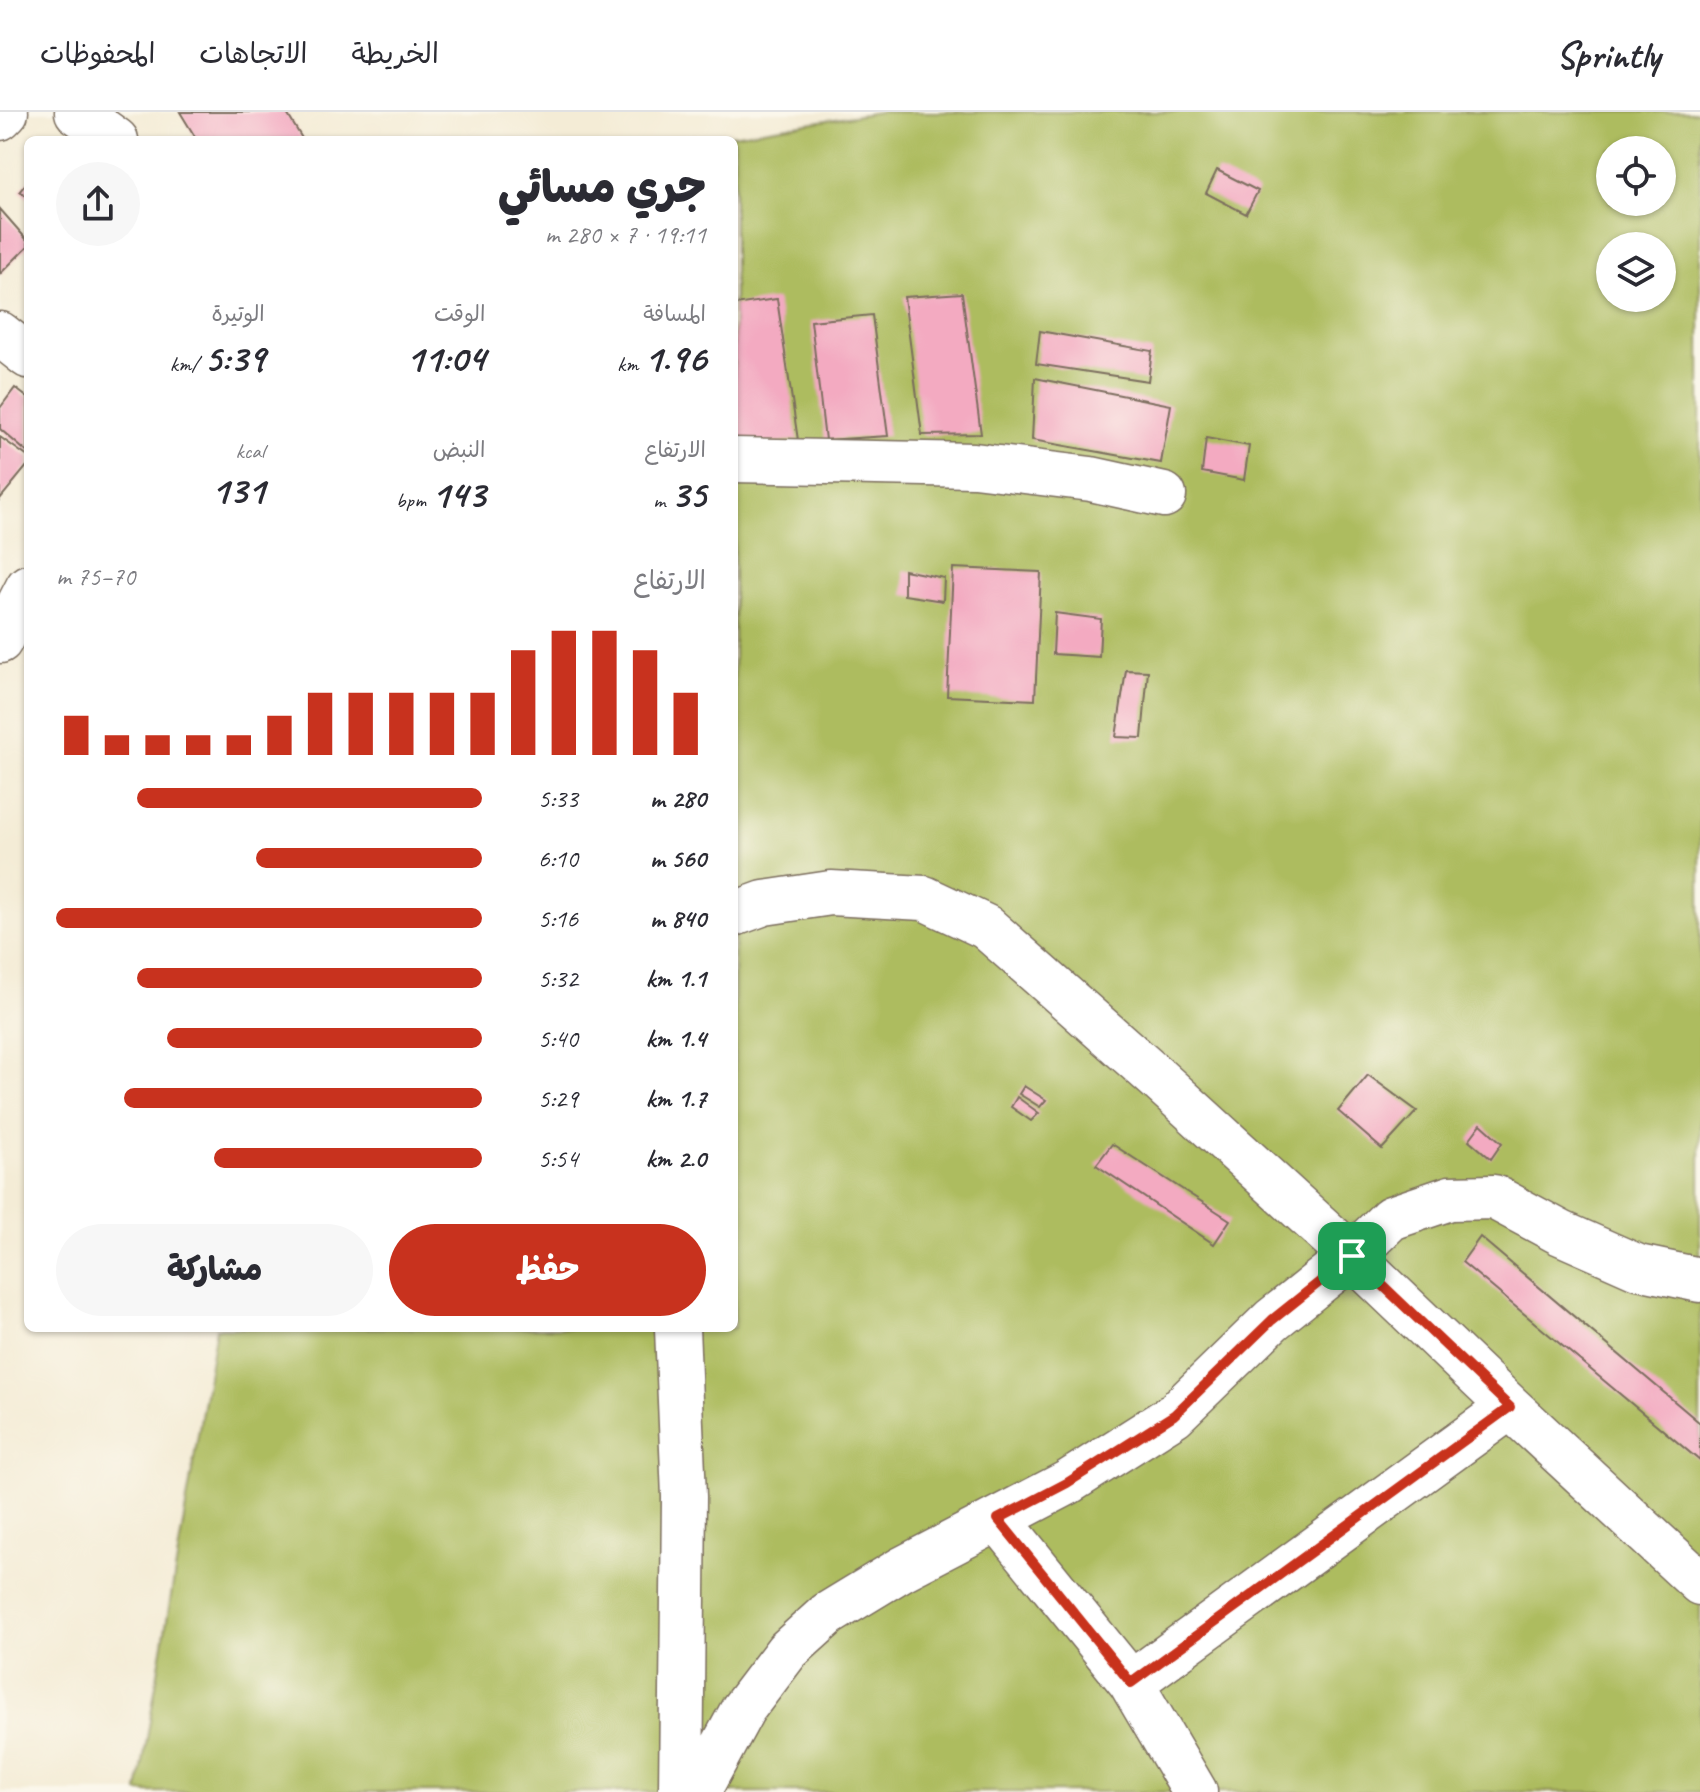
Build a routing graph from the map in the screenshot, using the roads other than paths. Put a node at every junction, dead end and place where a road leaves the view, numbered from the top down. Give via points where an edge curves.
1 (6, 112) edge
2 (77, 112) edge
3 (0, 118) edge
4 (110, 136) edge
5 (0, 334) edge
6 (24, 353) edge
7 (738, 460) edge
8 (1164, 495) dead end
9 (24, 595) edge
10 (0, 641) edge
11 (738, 913) edge
12 (1352, 1256) junction
13 (1700, 1280) edge
14 (677, 1332) edge
15 (1510, 1407) junction
16 (998, 1519) junction
17 (1700, 1583) edge
18 (1131, 1683) junction
19 (681, 1792) edge
20 (698, 1792) edge
21 (1195, 1792) edge

1 - 3 street
2 - 4 street
5 - 6 street
7 - 8 street via 974,465 1091,479
9 - 10 street
11 - 12 street via 831,893 908,897 924,898 986,927
12 - 13 street via 1391,1218 1450,1198 1494,1197 1638,1267
12 - 15 street
12 - 16 street via 1272,1320 1174,1415 1067,1483
14 - 19 street via 684,1497
15 - 17 street
15 - 18 street
16 - 18 street
16 - 20 street via 828,1614 787,1651 743,1709
18 - 21 street

